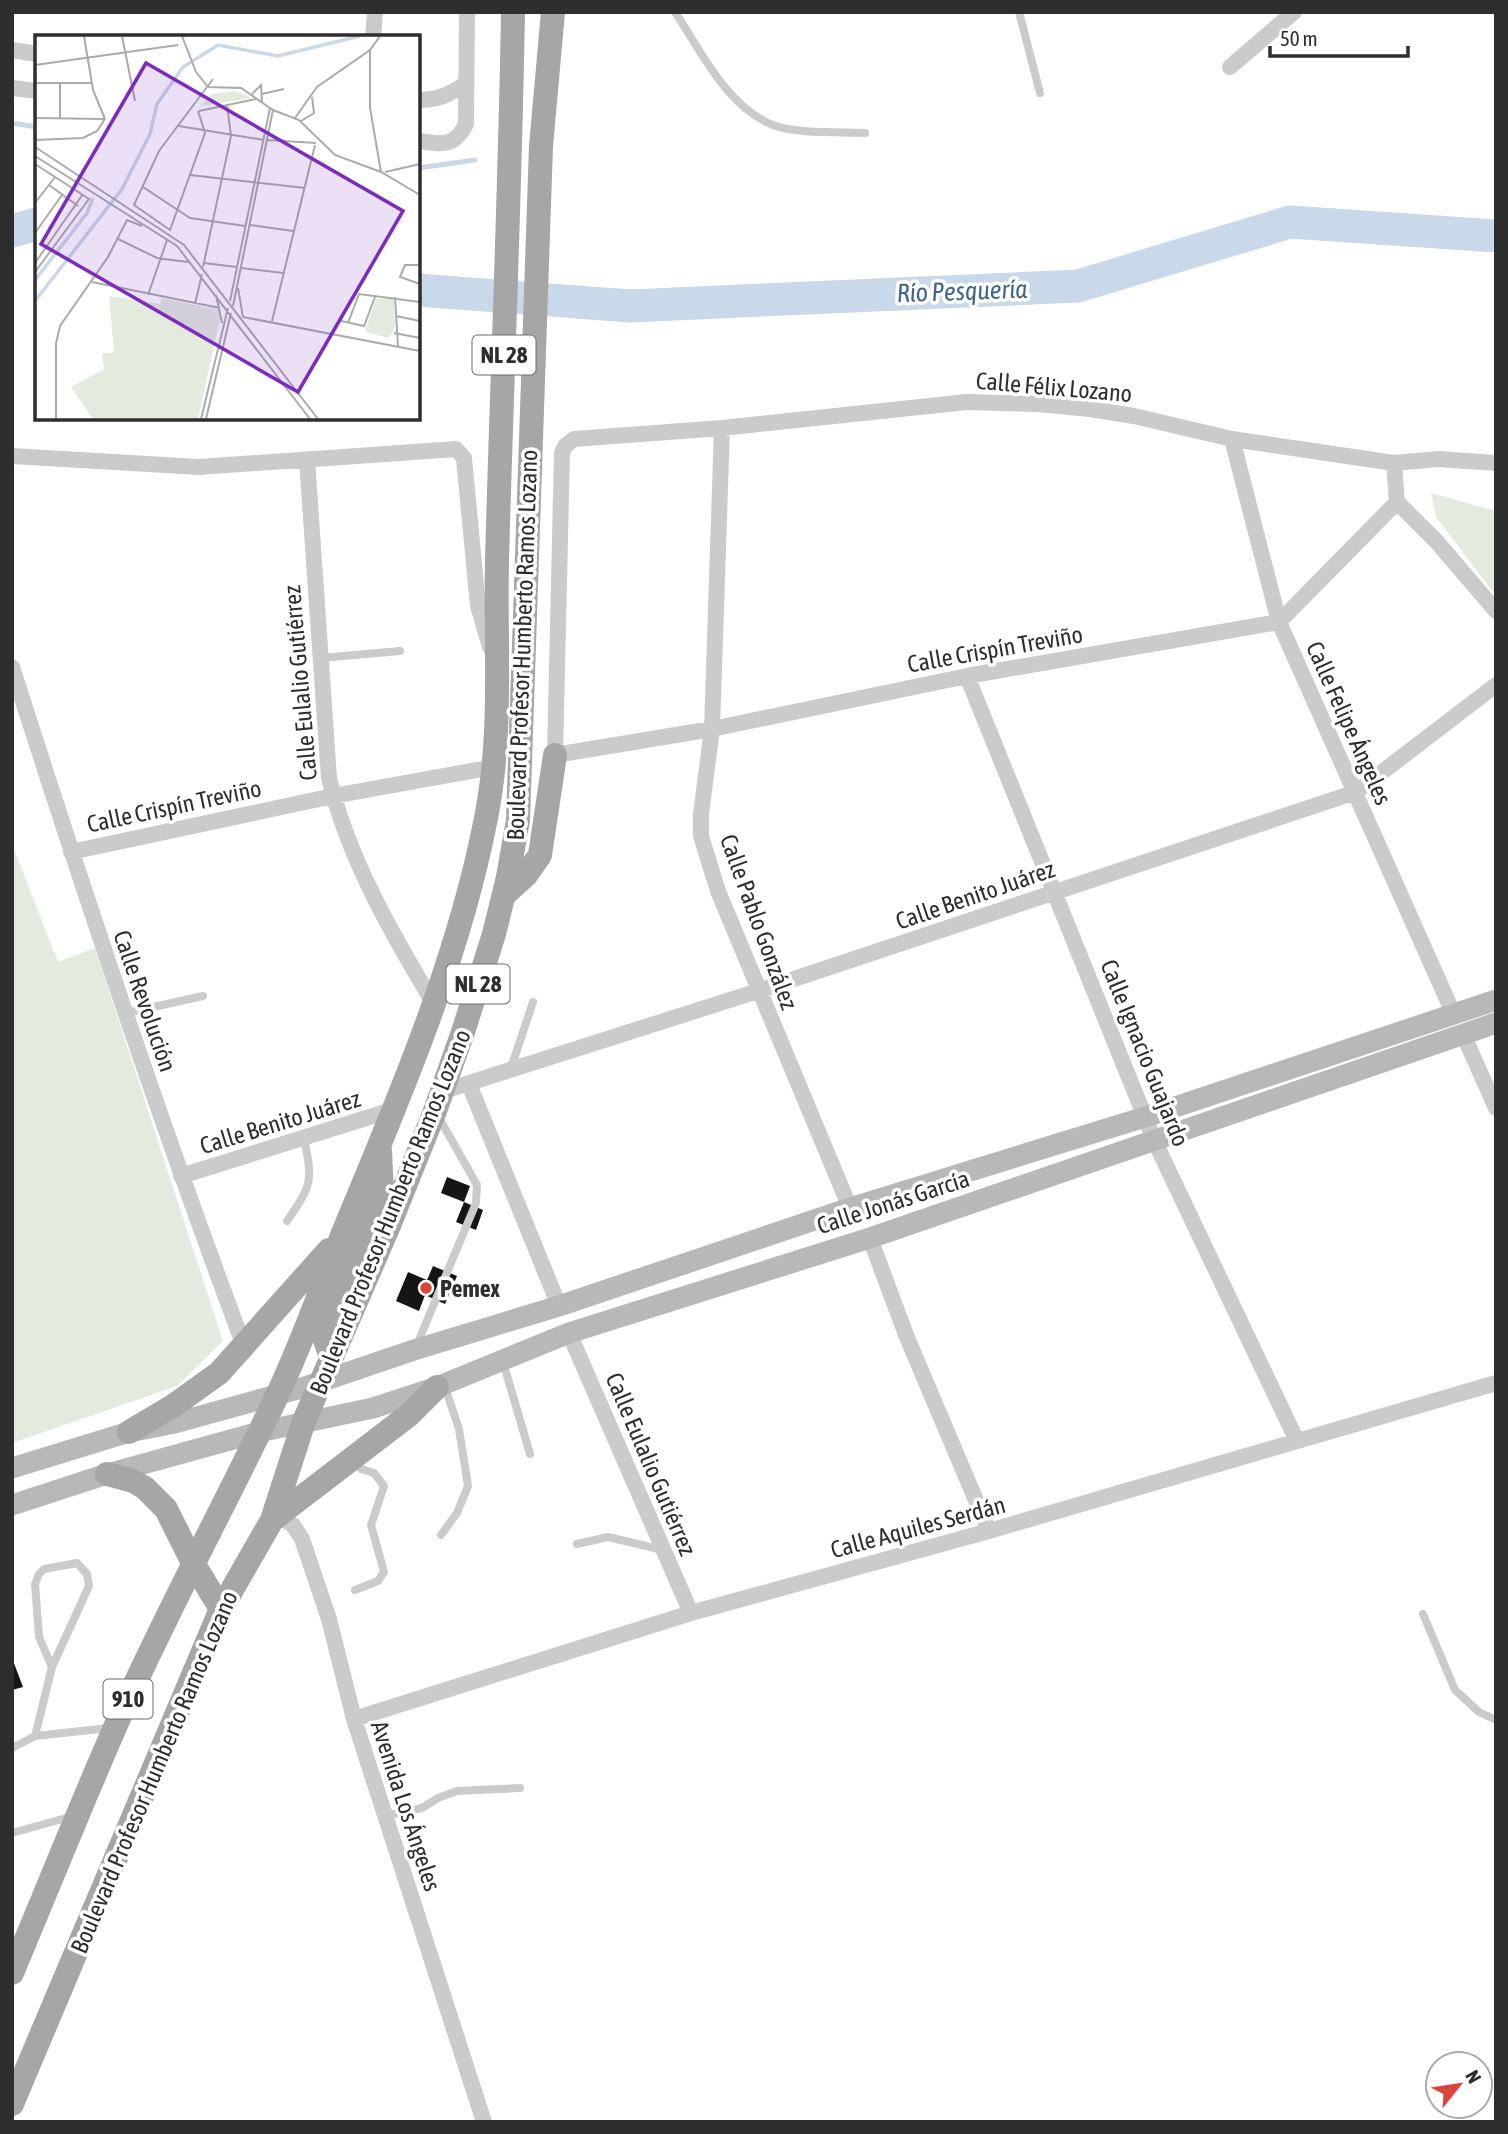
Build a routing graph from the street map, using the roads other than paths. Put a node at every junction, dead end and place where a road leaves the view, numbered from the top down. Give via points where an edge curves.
1 (375, 12) edge
2 (467, 12) edge
3 (513, 12) edge
4 (553, 12) edge
5 (675, 12) edge
6 (1019, 12) edge
7 (1294, 12) edge
8 (373, 35) edge
9 (12, 50) edge
10 (35, 54) edge
11 (1230, 67) dead end
12 (465, 84) junction
13 (12, 88) edge
14 (35, 91) edge
15 (1040, 93) dead end
16 (420, 100) edge
17 (865, 133) dead end
18 (420, 141) edge
19 (722, 428) junction
20 (1232, 439) junction
21 (12, 456) edge
22 (307, 460) junction
23 (1394, 463) junction
24 (1496, 464) edge
25 (1397, 502) junction
26 (1496, 611) edge
27 (1279, 622) junction
28 (400, 650) dead end
29 (321, 658) junction
30 (12, 667) edge
31 (967, 676) junction
32 (498, 678) junction
33 (1496, 685) edge
34 (712, 729) junction
35 (555, 755) junction
36 (494, 767) junction
37 (1356, 792) junction
38 (333, 796) junction
39 (71, 852) junction
40 (1055, 892) junction
41 (505, 894) junction
42 (758, 991) junction
43 (203, 996) dead end
44 (1496, 1000) edge
45 (533, 1002) dead end
46 (434, 1004) junction
47 (126, 1013) junction
48 (1496, 1023) edge
49 (1458, 1025) junction
50 (512, 1068) junction
51 (469, 1084) junction
52 (440, 1094) junction
53 (1496, 1108) edge
54 (392, 1110) junction
55 (1145, 1116) junction
56 (304, 1139) junction
57 (1155, 1142) junction
58 (379, 1147) junction
59 (181, 1176) junction
60 (850, 1208) junction
61 (288, 1221) dead end
62 (342, 1237) junction
63 (870, 1238) junction
64 (559, 1306) junction
65 (569, 1333) junction
66 (244, 1346) junction
67 (414, 1350) junction
68 (331, 1357) junction
69 (502, 1359) junction
70 (323, 1381) junction
71 (1496, 1383) edge
72 (441, 1386) junction
73 (277, 1396) junction
74 (304, 1421) junction
75 (129, 1432) junction
76 (259, 1432) junction
77 (1297, 1441) junction
78 (530, 1454) dead end
79 (352, 1460) junction
80 (12, 1468) edge
81 (107, 1474) junction
82 (12, 1505) edge
83 (272, 1520) junction
84 (989, 1531) junction
85 (441, 1535) dead end
86 (577, 1544) dead end
87 (664, 1550) junction
88 (193, 1563) junction
89 (355, 1590) dead end
90 (221, 1609) junction
91 (691, 1613) junction
92 (1423, 1614) dead end
93 (52, 1667) junction
94 (354, 1719) junction
95 (1496, 1720) edge
96 (115, 1727) junction
97 (35, 1736) junction
98 (12, 1748) edge
99 (520, 1788) dead end
100 (79, 1814) junction
101 (385, 1816) junction
102 (12, 1833) edge
103 (12, 1973) edge
104 (12, 2104) edge
105 (484, 2122) edge

1 - 8 street
2 - 12 street
3 - 32 main road, Boulevard Profesor Humberto Ramos Lozano / NL 28 via 497,566
4 - 41 main road, Boulevard Profesor Humberto Ramos Lozano / NL 28 via 541,146 519,820
5 - 17 lane via 720,80 758,117 790,129
6 - 15 lane
7 - 11 street
9 - 10 street
12 - 16 street via 448,96
12 - 18 street via 466,124 456,139 438,144
13 - 14 street
19 - 20 street, Calle Félix Lozano via 1003,402 1134,416
19 - 34 street, Calle Pablo González
19 - 35 street, Calle Félix Lozano via 581,438 569,442 562,453
20 - 23 street, Calle Félix Lozano
20 - 27 street, Calle Felipe Ángeles
21 - 22 street via 199,467
22 - 29 street, Calle Eulalio Gutiérrez
22 - 32 street via 450,449 464,458 478,606
23 - 24 street, Calle Félix Lozano via 1438,459
23 - 25 street
25 - 26 street
25 - 27 street
27 - 31 street, Calle Crispín Treviño
27 - 37 street, Calle Felipe Ángeles
28 - 29 lane
29 - 38 street, Calle Eulalio Gutiérrez
30 - 39 street, Calle Revolución
31 - 34 street, Calle Crispín Treviño
31 - 40 street, Calle Ignacio Guajardo
32 - 36 main road, Boulevard Profesor Humberto Ramos Lozano / NL 28
33 - 37 street, Calle Benito Juárez
34 - 35 street, Calle Crispín Treviño
34 - 42 street, Calle Pablo González via 701,836
35 - 41 main road via 540,855
36 - 38 street, Calle Crispín Treviño
36 - 46 main road, Boulevard Profesor Humberto Ramos Lozano / NL 28 via 478,858
37 - 40 street, Calle Benito Juárez
37 - 49 street, Calle Felipe Ángeles
38 - 39 street, Calle Crispín Treviño
38 - 46 street, Calle Eulalio Gutiérrez via 385,918
39 - 47 street, Calle Revolución
40 - 42 street, Calle Benito Juárez
40 - 55 street, Calle Ignacio Guajardo
41 - 52 main road, Boulevard Profesor Humberto Ramos Lozano / NL 28
42 - 50 street, Calle Benito Juárez
42 - 60 street, Calle Pablo González
43 - 47 lane
44 - 49 street, Calle Jonás García
45 - 50 lane
46 - 52 main road via 449,1037
46 - 54 main road, Boulevard Profesor Humberto Ramos Lozano / NL 28
47 - 59 street, Calle Revolución
48 - 49 street, Calle Jonás García
49 - 53 street, Calle Felipe Ángeles
49 - 55 street, Calle Jonás García
49 - 57 street, Calle Jonás García
50 - 51 street, Calle Benito Juárez
51 - 52 street, Calle Benito Juárez
51 - 64 street
52 - 67 lane via 477,1194
52 - 68 main road, Boulevard Profesor Humberto Ramos Lozano / NL 28
54 - 56 street, Calle Benito Juárez
54 - 58 main road, Boulevard Profesor Humberto Ramos Lozano / NL 28
55 - 57 street, Calle Ignacio Guajardo
55 - 60 street, Calle Jonás García
56 - 59 street, Calle Benito Juárez
56 - 61 lane via 311,1173 304,1197
57 - 63 street, Calle Jonás García
57 - 77 street, Calle Ignacio Guajardo
58 - 62 main road, Boulevard Profesor Humberto Ramos Lozano / NL 28
58 - 68 main road via 382,1193 323,1329
59 - 66 street, Calle Revolución
60 - 64 street, Calle Jonás García
62 - 66 main road
62 - 73 main road, Boulevard Profesor Humberto Ramos Lozano / NL 28
63 - 65 street, Calle Jonás García
63 - 84 street
64 - 67 street, Calle Jonás García
65 - 69 street, Calle Jonás García
65 - 87 street, Calle Eulalio Gutiérrez
66 - 75 main road via 195,1391
67 - 70 street, Calle Jonás García
68 - 70 main road, Boulevard Profesor Humberto Ramos Lozano / NL 28
69 - 72 street, Calle Jonás García
69 - 78 lane
70 - 73 street, Calle Jonás García
70 - 74 main road, Boulevard Profesor Humberto Ramos Lozano / NL 28
71 - 77 street, Calle Aquiles Serdán
72 - 74 street, Calle Jonás García via 373,1408
72 - 79 main road
72 - 85 lane via 459,1429 468,1486
73 - 75 street, Calle Jonás García
73 - 76 main road, Boulevard Profesor Humberto Ramos Lozano / NL 28
74 - 76 street, Calle Jonás García
74 - 83 main road, Boulevard Profesor Humberto Ramos Lozano / 910
75 - 80 street, Calle Jonás García
76 - 81 street, Calle Jonás García
76 - 88 main road, Boulevard Profesor Humberto Ramos Lozano / 910
77 - 84 street, Calle Aquiles Serdán
79 - 83 main road
79 - 89 lane via 374,1473 384,1486 371,1525 384,1572 378,1581
81 - 82 street, Calle Jonás García
81 - 88 main road via 133,1481 155,1497 170,1516
83 - 90 main road, Boulevard Profesor Humberto Ramos Lozano / 910
83 - 94 street, Avenida Los Ángeles via 293,1525 302,1539 329,1619
84 - 91 street, Calle Aquiles Serdán
86 - 87 lane via 608,1537
87 - 91 street, Calle Eulalio Gutiérrez
88 - 90 main road
88 - 96 main road, Boulevard Profesor Humberto Ramos Lozano / 910
90 - 104 main road, Boulevard Profesor Humberto Ramos Lozano / 910
91 - 94 street, Calle Aquiles Serdán
92 - 95 lane via 1455,1690 1479,1712
93 - 93 lane via 39,1636 36,1584 44,1569 77,1563 87,1574 89,1586
93 - 97 lane
94 - 101 street, Avenida Los Ángeles
96 - 97 lane
96 - 100 main road, Boulevard Profesor Humberto Ramos Lozano / 910
97 - 98 lane
99 - 101 lane via 457,1791 422,1808
100 - 102 lane
100 - 103 main road, Boulevard Profesor Humberto Ramos Lozano / 910
101 - 105 street, Avenida Los Ángeles

